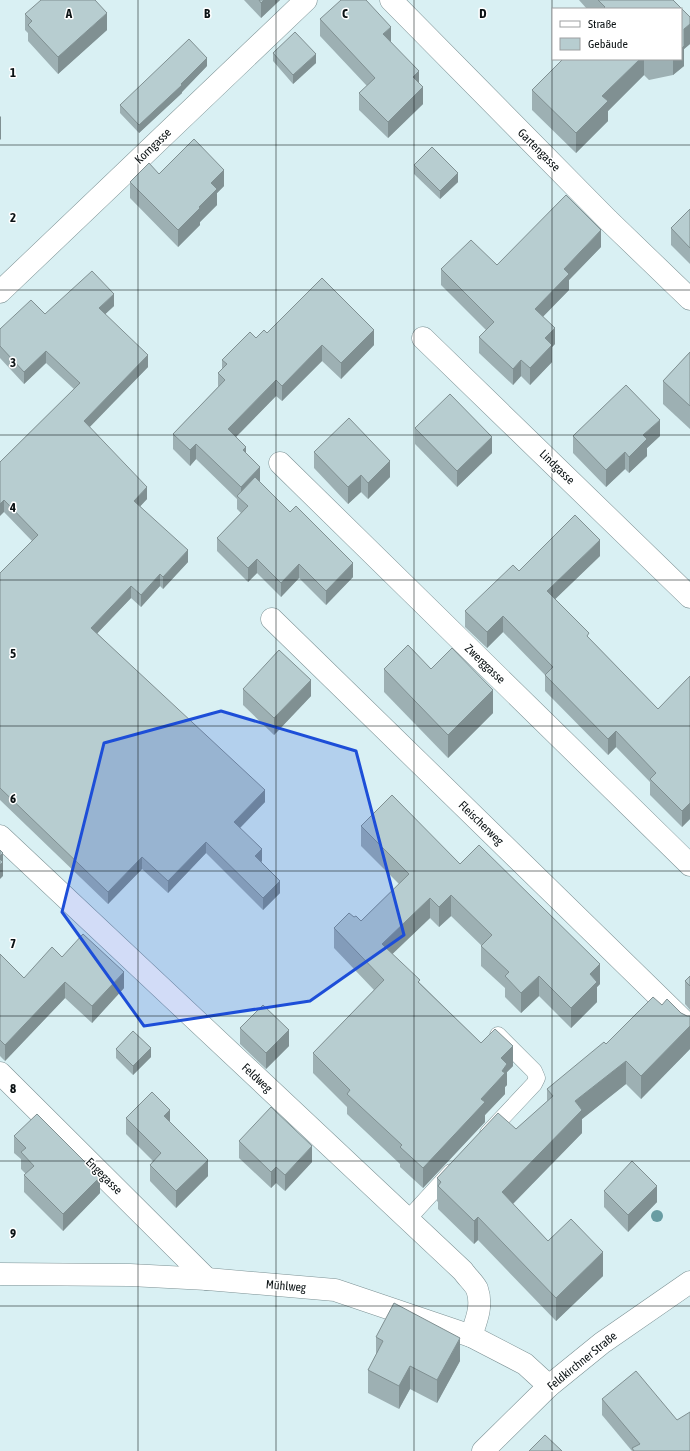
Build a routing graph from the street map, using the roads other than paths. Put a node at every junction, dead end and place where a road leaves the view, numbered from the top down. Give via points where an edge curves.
1 (306, 0) edge
2 (391, 0) edge
3 (0, 292) edge
4 (690, 299) edge
5 (423, 338) dead end
6 (280, 463) dead end
7 (690, 597) edge
8 (272, 619) dead end
9 (0, 836) edge
10 (690, 865) edge
11 (690, 1027) edge
12 (496, 1034) edge
13 (0, 1073) edge
14 (476, 1146) edge
15 (460, 1162) edge
16 (408, 1219) junction
17 (0, 1274) edge
18 (207, 1279) junction
19 (690, 1282) edge
20 (471, 1336) junction
21 (549, 1386) junction
22 (483, 1451) edge

1 - 3 street, Korngasse
2 - 4 street, Gartengasse via 608,220
5 - 7 street, Lindgasse
6 - 10 street, Zwerggasse
8 - 11 street, Fleischerweg
9 - 16 street, Feldweg
12 - 14 lane via 534,1071 537,1078
13 - 18 street, Engegasse
15 - 16 lane
16 - 20 street, Feldweg via 463,1271 476,1288 479,1313
17 - 18 street, Mühlweg via 130,1275
18 - 20 street, Mühlweg via 335,1290
19 - 21 street, Feldkirchner Straße via 602,1343
20 - 21 street, Mühlweg via 525,1364
21 - 22 street, Feldkirchner Straße

